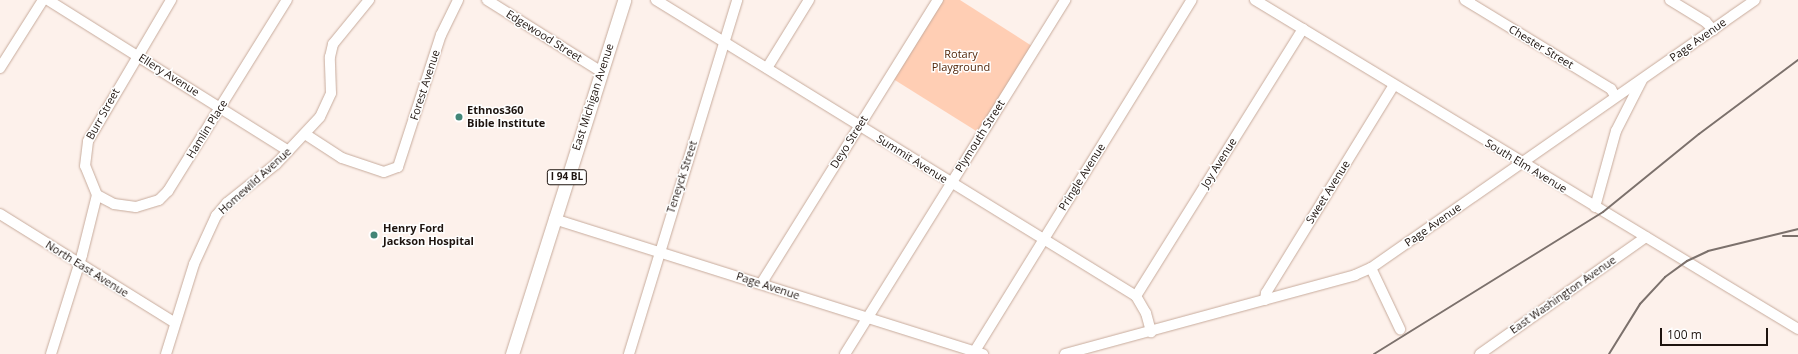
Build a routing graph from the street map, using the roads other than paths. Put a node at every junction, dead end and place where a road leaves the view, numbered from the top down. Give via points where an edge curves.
1 (43, 0) edge
2 (48, 0) edge
3 (171, 0) edge
4 (287, 0) edge
5 (369, 0) edge
6 (458, 0) edge
7 (486, 0) edge
8 (624, 0) edge
9 (656, 0) edge
10 (737, 0) edge
11 (809, 0) edge
12 (938, 0) edge
13 (1065, 0) edge
14 (1192, 0) edge
15 (1255, 0) edge
16 (1465, 0) edge
17 (1670, 0) edge
18 (1755, 0) edge
19 (1303, 29) junction
20 (1713, 30) junction
21 (725, 42) junction
22 (137, 55) junction
23 (0, 68) edge
24 (767, 68) junction
25 (602, 72) junction
26 (1644, 76) junction
27 (1394, 85) junction
28 (1616, 96) junction
29 (220, 107) junction
30 (859, 126) junction
31 (305, 134) junction
32 (289, 151) junction
33 (1521, 163) junction
34 (951, 184) junction
35 (96, 195) junction
36 (1595, 207) junction
37 (0, 214) edge
38 (554, 219) junction
39 (1646, 237) junction
40 (1042, 241) junction
41 (660, 252) junction
42 (79, 264) junction
43 (1371, 268) junction
44 (761, 284) junction
45 (1136, 296) junction
46 (1265, 300) junction
47 (868, 317) junction
48 (175, 323) junction
49 (1400, 329) dead end
50 (1798, 329) edge
51 (1151, 332) junction
52 (1098, 350) edge
53 (977, 353) edge
54 (51, 354) edge
55 (166, 354) edge
56 (512, 354) edge
57 (629, 354) edge
58 (845, 354) edge
59 (1065, 354) edge
60 (1480, 354) edge

1 - 23 street
2 - 22 street, Ellery Avenue
3 - 22 street, Burr Street
4 - 29 street, Hamlin Place
5 - 31 street, Homewild Avenue via 333,44 330,57 331,93 328,105
6 - 31 street, Forest Avenue via 441,35 400,162 393,169 384,172 335,156
7 - 25 street, Edgewood Street
8 - 25 main road, East Michigan Avenue / I 94 BL
9 - 21 street, Summit Avenue
10 - 21 street, Teneyck Street
11 - 24 street
12 - 30 street, Deyo Street
13 - 34 street, Plymouth Street
14 - 40 street, Pringle Avenue
15 - 19 street, South Elm Avenue
16 - 28 street, Chester Street via 1611,90
17 - 20 street via 1706,22
18 - 20 street, Page Avenue
19 - 27 street, South Elm Avenue
19 - 45 street, Joy Avenue
20 - 26 street, Page Avenue
21 - 24 street, Summit Avenue
21 - 41 street, Teneyck Street
22 - 29 street, Ellery Avenue
22 - 35 street, Burr Street via 88,141 85,166
24 - 30 street, Summit Avenue
25 - 38 main road, East Michigan Avenue / I 94 BL
26 - 28 street, Page Avenue
26 - 36 street via 1616,131
27 - 33 street, South Elm Avenue
27 - 46 street, Sweet Avenue via 1266,293
28 - 33 street, Page Avenue
29 - 32 street, Ellery Avenue
29 - 35 street, Hamlin Place via 160,200 136,207 114,204
30 - 34 street, Summit Avenue
30 - 44 street, Deyo Street
31 - 32 street, Homewild Avenue
32 - 48 street, Homewild Avenue via 227,203 216,216 194,264
33 - 36 street, South Elm Avenue
33 - 43 street, Page Avenue
34 - 40 street, Summit Avenue
34 - 47 street, Plymouth Street
35 - 42 street
36 - 39 street, South Elm Avenue
37 - 42 street, North East Avenue
38 - 41 street, Page Avenue
38 - 56 main road, East Michigan Avenue / I 94 BL
39 - 50 street, South Elm Avenue
39 - 60 street, East Washington Avenue
40 - 45 street, Summit Avenue
40 - 53 street, Pringle Avenue
41 - 44 street, Page Avenue
41 - 57 street, Teneyck Street
42 - 48 street, North East Avenue
42 - 54 street
43 - 46 street, Page Avenue via 1355,275
43 - 49 street
44 - 47 street, Page Avenue
45 - 51 street, Summit Avenue via 1146,313
46 - 51 street, Page Avenue
47 - 53 street, Page Avenue
47 - 58 street, Plymouth Street
48 - 55 street, Homewild Avenue
51 - 52 street, Page Avenue
52 - 59 street, Page Avenue

